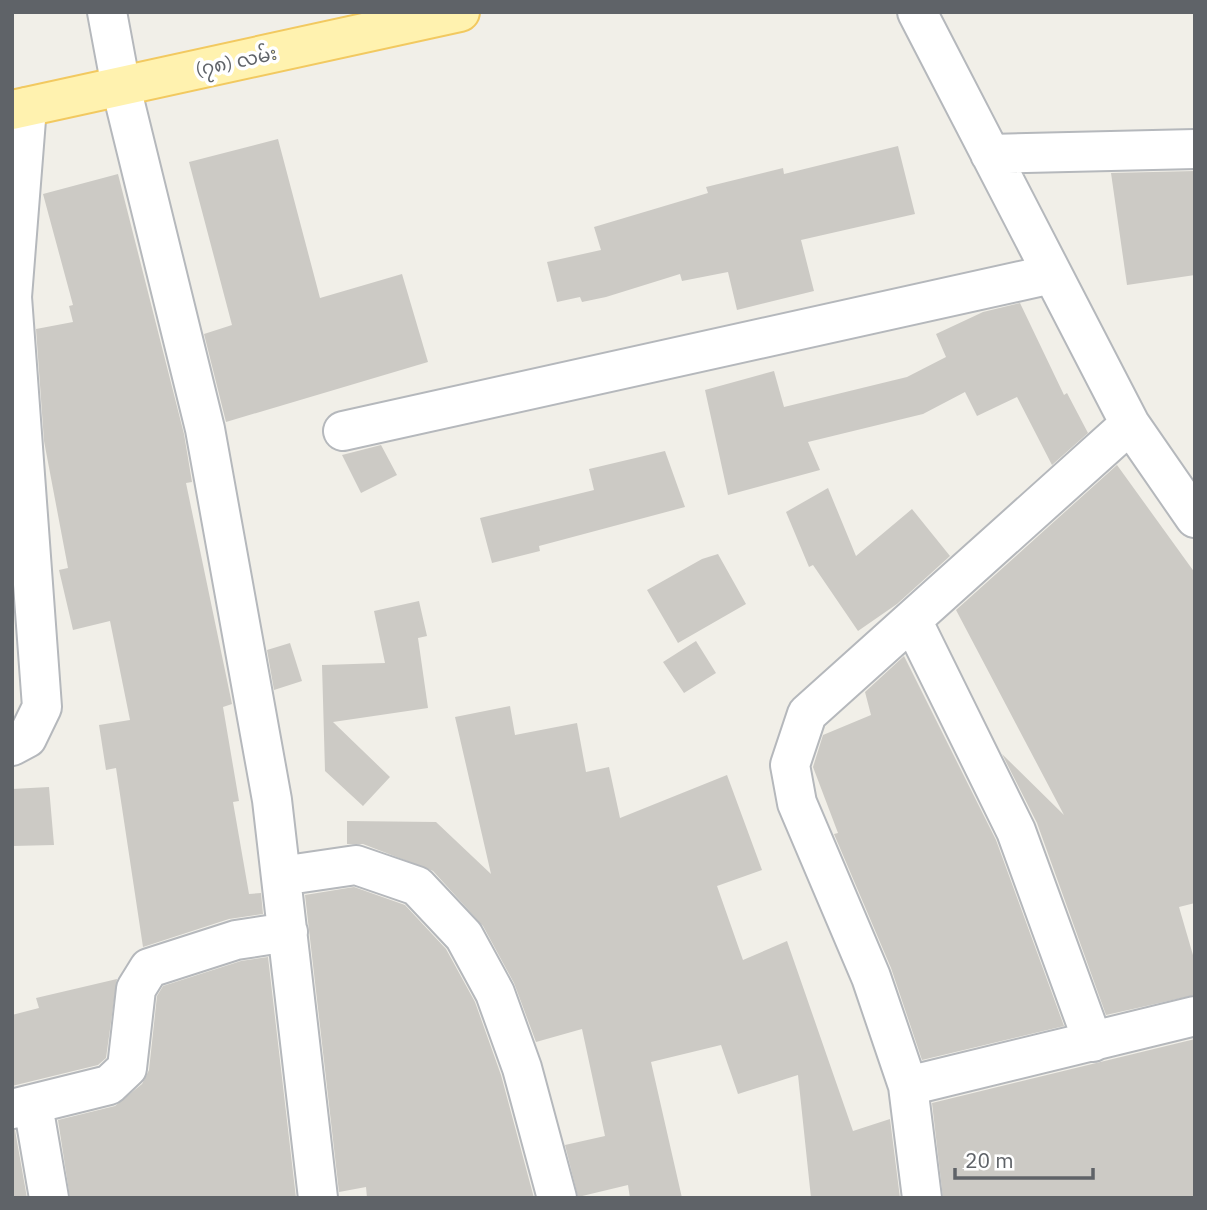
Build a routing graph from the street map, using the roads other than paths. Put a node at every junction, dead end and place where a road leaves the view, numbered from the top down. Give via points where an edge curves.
1 (107, 12) edge
2 (460, 12) edge
3 (917, 12) edge
4 (121, 87) junction
5 (19, 109) edge
6 (1195, 149) edge
7 (990, 153) junction
8 (1052, 274) junction
9 (1130, 424) junction
10 (343, 431) dead end
11 (1195, 518) edge
12 (912, 620) junction
13 (12, 746) edge
14 (281, 876) junction
15 (288, 933) junction
16 (1195, 1016) edge
17 (1093, 1042) junction
18 (908, 1086) junction
19 (22, 1107) edge
20 (50, 1198) edge
21 (318, 1198) edge
22 (557, 1198) edge
23 (922, 1198) edge

1 - 4 street
2 - 4 main road, (၇၈) လမ်း
3 - 7 street
4 - 5 main road, (၇၈) လမ်း
4 - 14 street via 205,429 272,800
5 - 13 street via 12,297 42,707 27,738
6 - 7 street
7 - 8 street
8 - 9 street
8 - 10 street
9 - 11 street
9 - 12 street
12 - 17 street via 1016,831
12 - 18 street via 807,714 789,765 797,803 872,977
14 - 15 street
14 - 22 street via 356,865 417,886 464,936 495,993
15 - 19 street via 236,940 149,968 136,989 127,1068 109,1085
15 - 21 street
16 - 17 street
17 - 18 street
18 - 23 street
19 - 20 street

